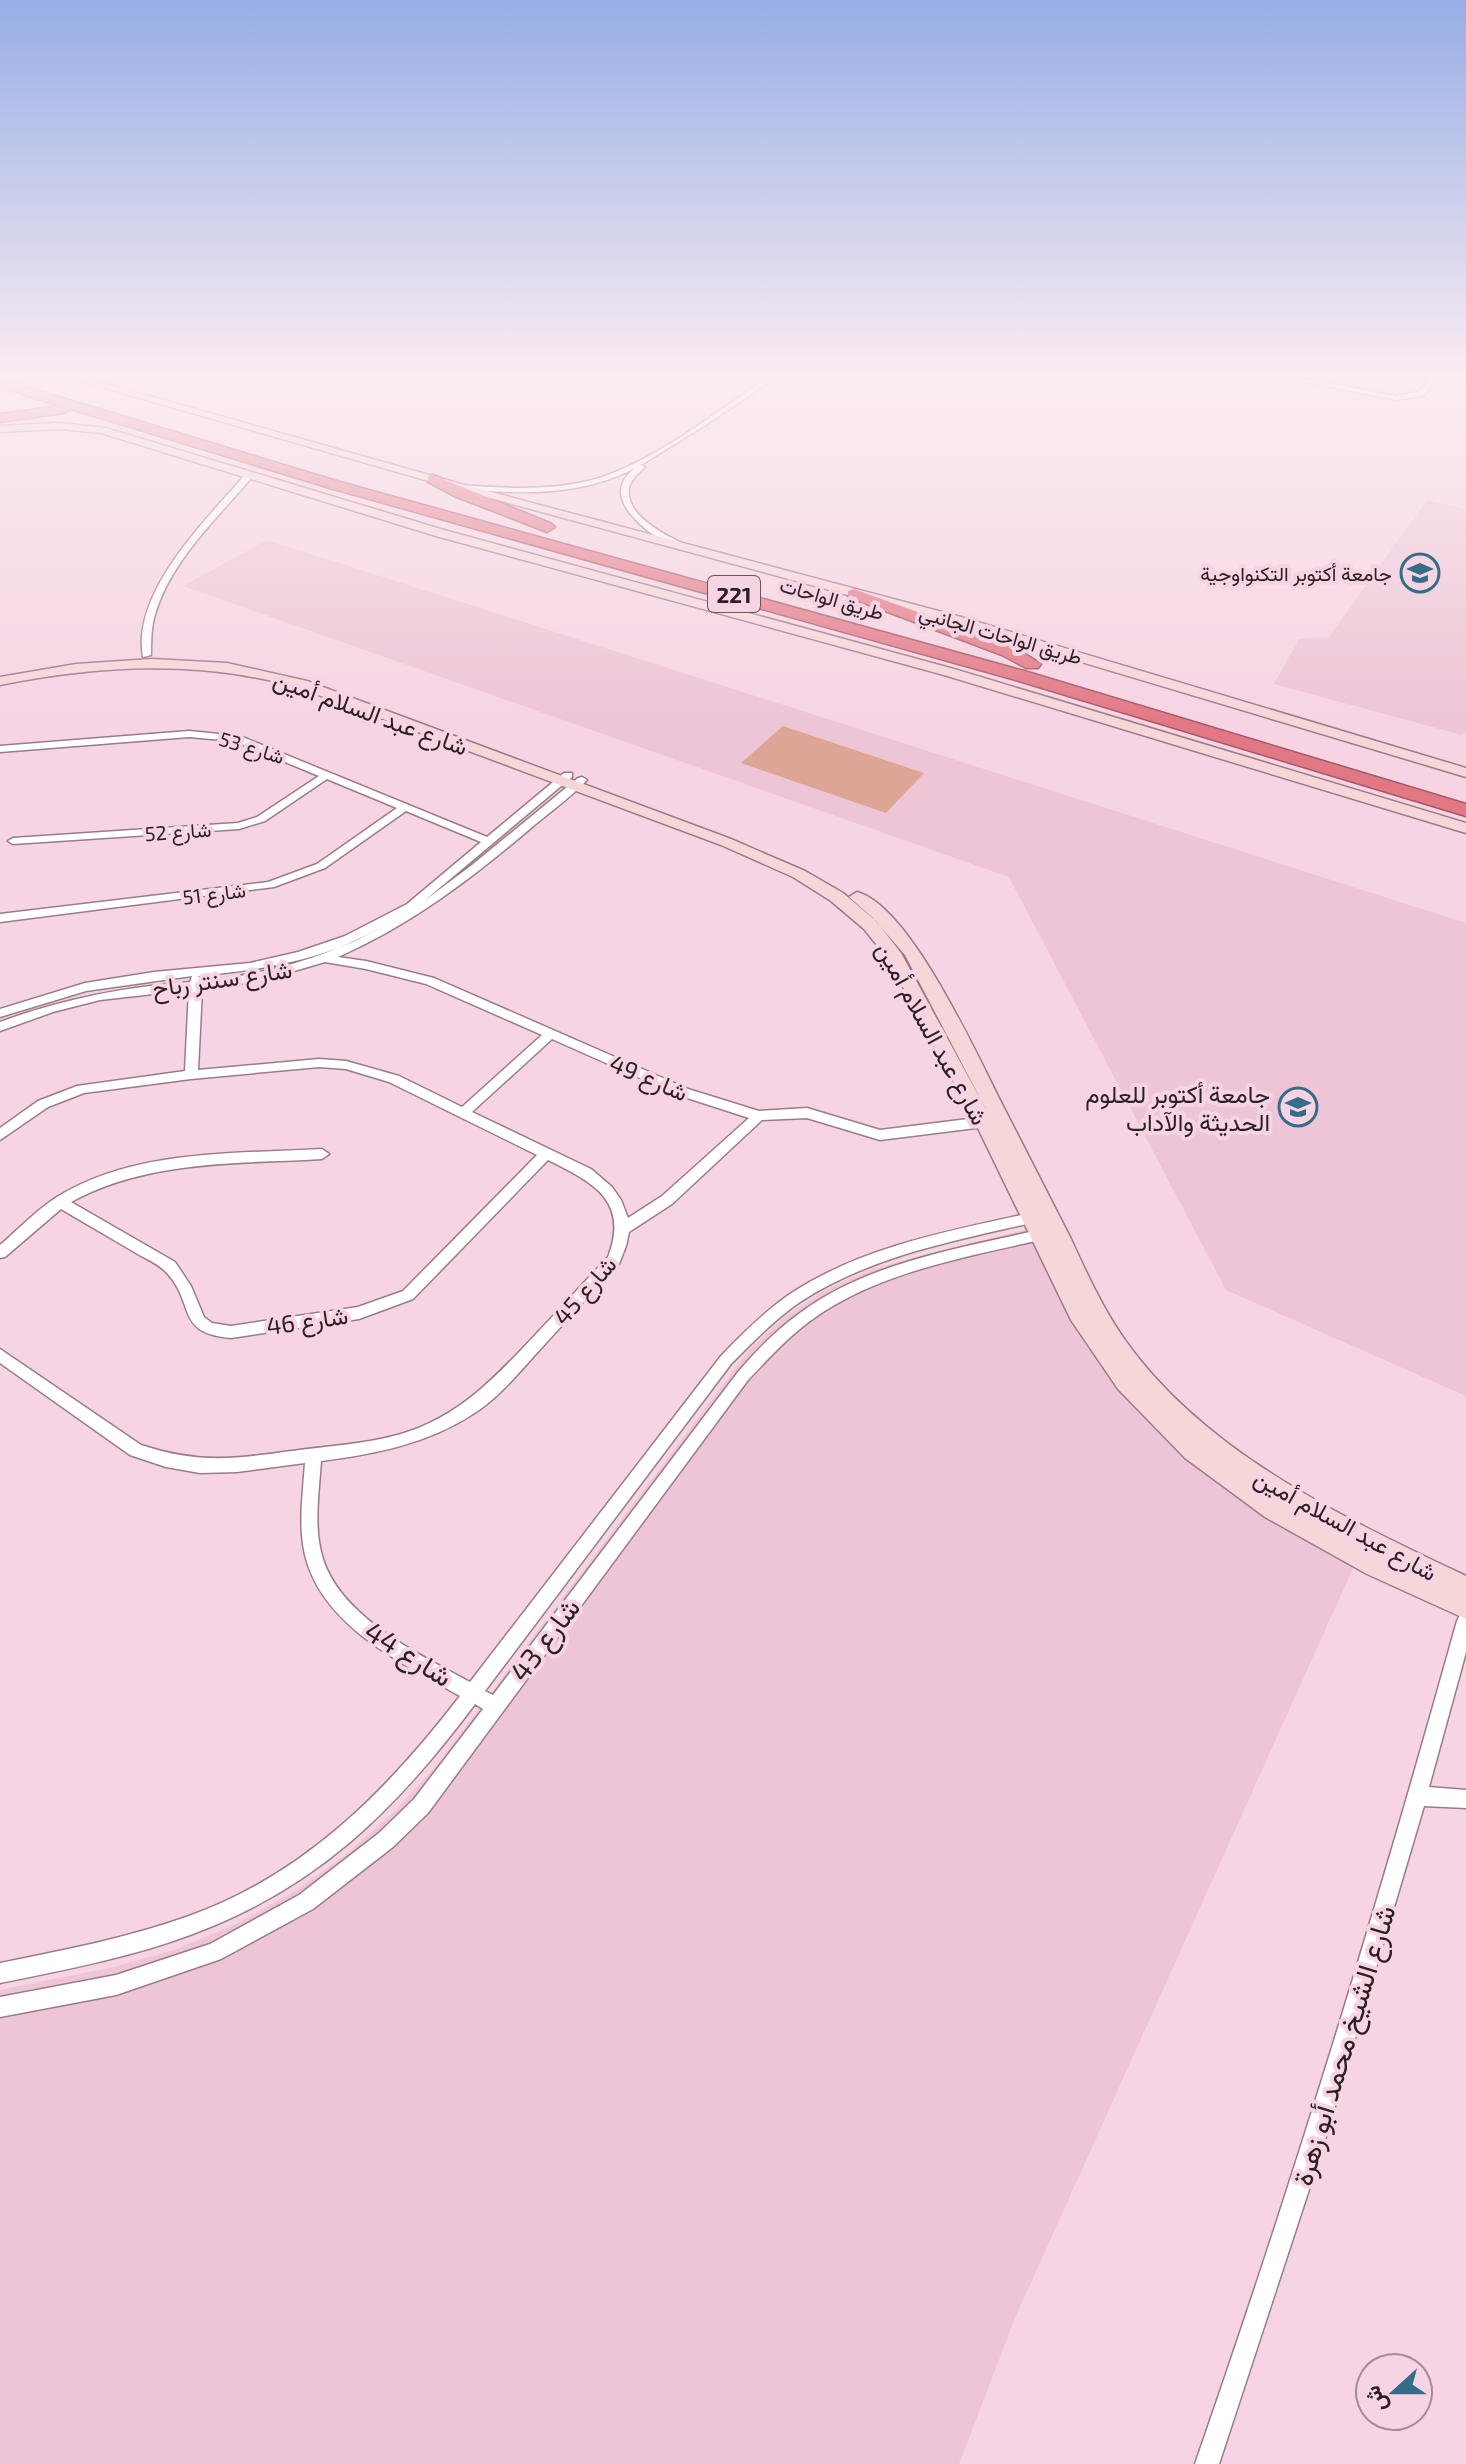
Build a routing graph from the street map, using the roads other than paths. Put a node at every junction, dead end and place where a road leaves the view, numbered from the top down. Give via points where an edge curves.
1 (233, 492) edge
2 (299, 492) edge
3 (345, 492) edge
4 (361, 492) edge
5 (416, 492) edge
6 (457, 492) edge
7 (480, 492) edge
8 (627, 492) edge
9 (547, 527) junction
10 (428, 530) junction
11 (677, 544) junction
12 (854, 594) junction
13 (146, 655) junction
14 (1032, 664) junction
15 (0, 678) edge
16 (306, 682) junction
17 (0, 749) edge
18 (1466, 773) edge
19 (328, 774) junction
20 (571, 781) junction
21 (1466, 793) edge
22 (406, 806) junction
23 (1466, 810) edge
24 (1466, 828) edge
25 (13, 841) dead end
26 (488, 841) junction
27 (466, 859) junction
28 (479, 864) junction
29 (0, 918) edge
30 (326, 959) junction
31 (196, 979) junction
32 (0, 1013) edge
33 (0, 1027) edge
34 (549, 1035) junction
35 (191, 1075) junction
36 (464, 1112) junction
37 (759, 1116) junction
38 (984, 1122) junction
39 (0, 1135) edge
40 (547, 1153) junction
41 (322, 1154) dead end
42 (60, 1202) junction
43 (1044, 1225) junction
44 (624, 1228) junction
45 (0, 1253) edge
46 (0, 1355) edge
47 (314, 1454) junction
48 (1466, 1588) edge
49 (1466, 1608) edge
50 (1466, 1621) edge
51 (473, 1693) junction
52 (493, 1705) junction
53 (1418, 1796) junction
54 (1466, 1799) edge
55 (0, 1973) edge
56 (0, 2007) edge
57 (1207, 2464) edge

1 - 13 street via 160,590 150,616
2 - 10 street
3 - 10 highway
4 - 23 highway, طريق الواحات / 221 via 775,605
5 - 9 highway, طريق الواحات / 221
6 - 9 highway
7 - 11 street, طريق الواحات الجانبي
8 - 11 street via 632,512 649,529
9 - 14 highway, طريق الواحات / 221
10 - 24 street via 949,672
11 - 12 street, طريق الواحات الجانبي
12 - 14 highway
12 - 18 street, طريق الواحات الجانبي
13 - 15 street, شارع عبد السلام أمين via 68,662
13 - 16 street, شارع عبد السلام أمين via 227,658
14 - 21 highway, طريق الواحات / 221
15 - 16 street, شارع عبد السلام أمين via 160,662 225,666
16 - 20 street, شارع عبد السلام أمين
17 - 19 street, شارع 53 via 221,735
19 - 22 street, شارع 53
19 - 25 street, شارع 52 via 261,819 239,826
20 - 26 street, شارع سنتر رباح
20 - 28 street, شارع سنتر رباح
20 - 38 street, شارع عبد السلام أمين via 756,854 819,884 855,910 895,957
20 - 43 street, شارع عبد السلام أمين via 788,857 879,914 925,975
22 - 26 street, شارع 53
22 - 29 street, شارع 51 via 321,866 270,885
26 - 27 street, شارع سنتر رباح
27 - 28 street
27 - 31 street, شارع سنتر رباح via 411,906 349,939
28 - 30 street, شارع سنتر رباح via 409,919
30 - 31 street, شارع سنتر رباح via 262,976
30 - 34 street, شارع 49 via 430,981
31 - 32 street, شارع سنتر رباح via 100,984
31 - 33 street, شارع سنتر رباح via 92,998
31 - 35 street
34 - 36 street
34 - 37 street, شارع 49 via 697,1097
35 - 36 street, شارع 45 via 346,1065 394,1079
35 - 39 street, شارع 45 via 62,1095
36 - 40 street, شارع 45
37 - 38 street, شارع 49 via 807,1113 880,1135
37 - 44 street via 667,1200
38 - 43 street, شارع عبد السلام أمين
40 - 42 street, شارع 46 via 408,1295 359,1313 231,1332 200,1324 183,1282 170,1266
40 - 44 street, شارع 45 via 602,1183 615,1196
41 - 42 street via 137,1170
42 - 45 street
43 - 48 street, شارع عبد السلام أمين via 1113,1338 1195,1430 1280,1492
43 - 49 street, شارع عبد السلام أمين via 1078,1314 1100,1348 1139,1398 1193,1451 1273,1510
43 - 51 street, شارع 43 via 916,1245 860,1263 809,1287 760,1322 718,1369
43 - 52 street, شارع 43 via 873,1279 823,1303 779,1336
44 - 47 street, شارع 45 via 614,1260 497,1386 469,1409 403,1440
46 - 47 street, شارع 45 via 136,1450 166,1460 237,1465
47 - 51 street, شارع 44 via 310,1531 314,1560 326,1585 364,1628
50 - 53 street, شارع الشيخ محمد أبو زهرة
51 - 52 street, شارع 44
51 - 55 street, شارع 43 via 400,1787 291,1877 193,1924 113,1949
52 - 56 street, شارع 43 via 421,1806 348,1873 306,1902 238,1940 165,1971
53 - 54 street
53 - 57 street, شارع الشيخ محمد أبو زهرة via 1360,1997

